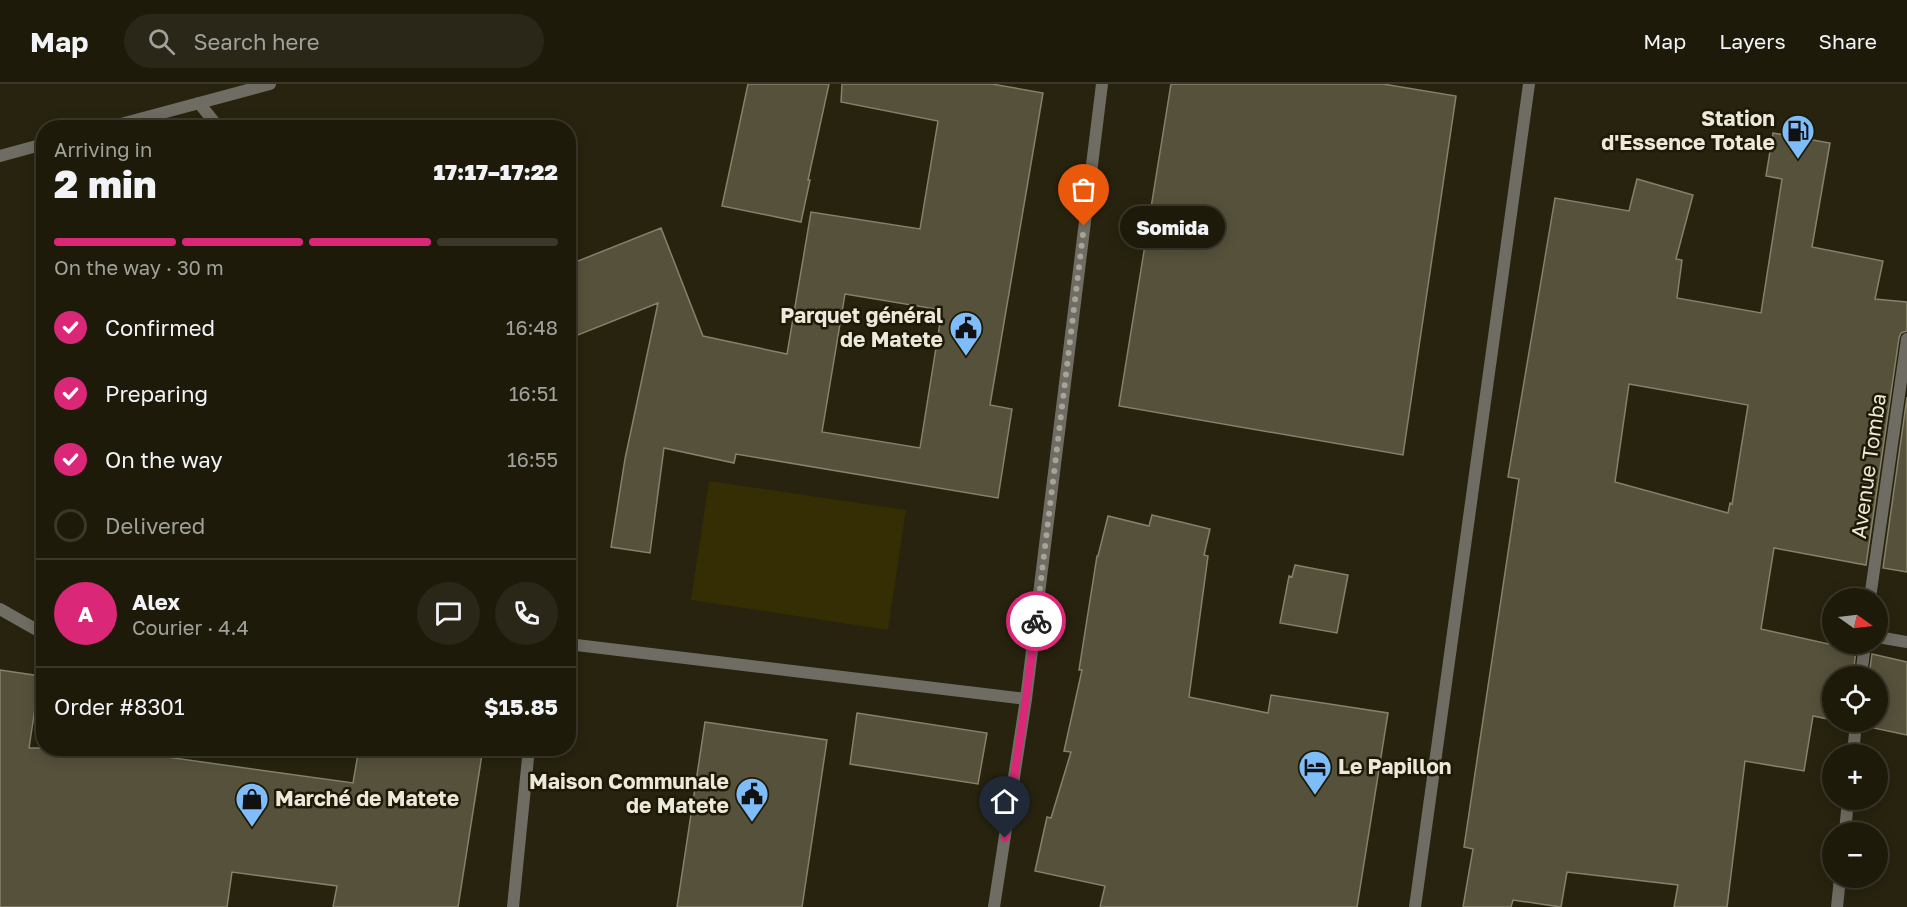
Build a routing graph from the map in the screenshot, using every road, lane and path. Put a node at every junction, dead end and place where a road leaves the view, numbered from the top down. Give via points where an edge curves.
1 (270, 84) edge
2 (1102, 84) edge
3 (1529, 84) edge
4 (199, 103) junction
5 (136, 120) edge
6 (213, 120) edge
7 (36, 146) edge
8 (0, 156) edge
9 (1907, 339) edge
10 (1871, 588) edge
11 (0, 609) edge
12 (36, 629) edge
13 (1888, 639) edge
14 (1907, 642) edge
15 (576, 645) edge
16 (1026, 699) junction
17 (528, 756) edge
18 (1839, 888) edge
19 (513, 907) edge
20 (994, 907) edge
21 (1415, 907) edge
22 (1837, 907) edge

1 - 4 street
2 - 16 street
3 - 21 street
4 - 5 street
4 - 6 street
7 - 8 street
9 - 10 street, Avenue Tomba
11 - 12 street
13 - 14 street
15 - 16 street
16 - 20 street
17 - 19 street
18 - 22 street

